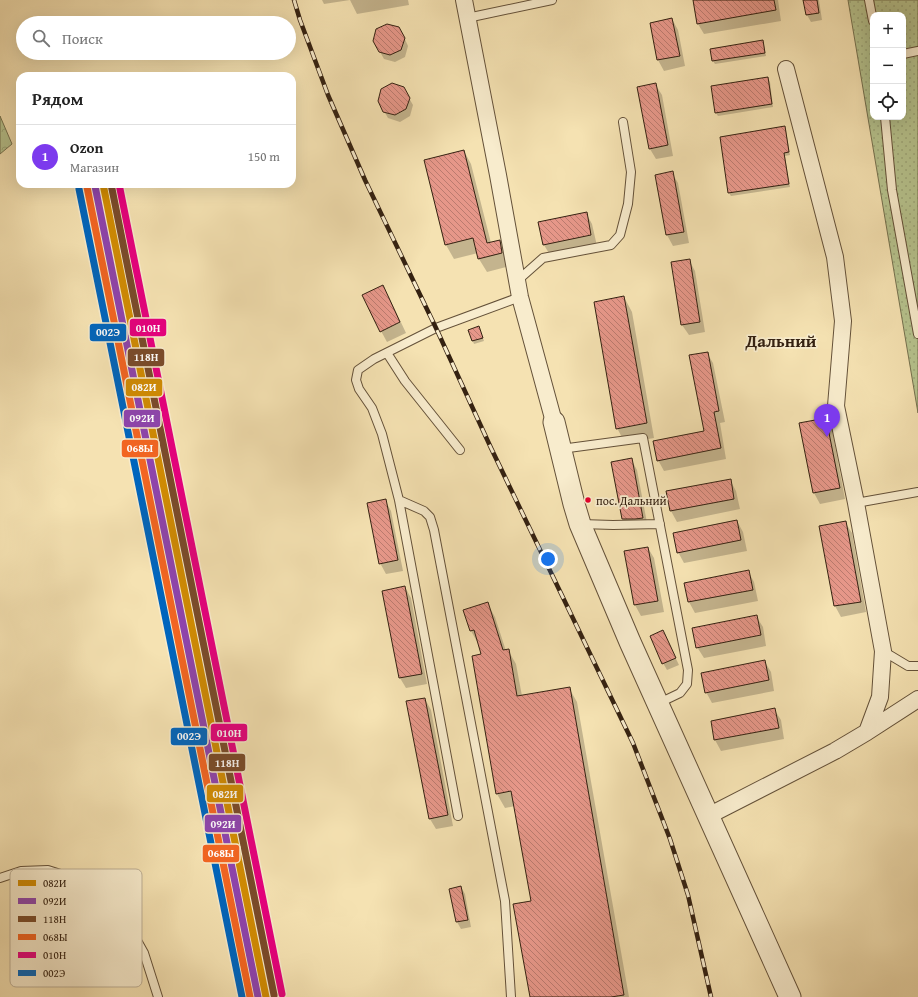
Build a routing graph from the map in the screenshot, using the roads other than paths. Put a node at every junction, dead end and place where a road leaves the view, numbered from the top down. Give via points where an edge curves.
1 (464, 0) edge
2 (552, 0) edge
3 (869, 0) edge
4 (871, 12) edge
5 (467, 18) junction
6 (918, 52) edge
7 (906, 54) edge
8 (786, 69) dead end
9 (885, 120) edge
10 (623, 122) dead end
11 (517, 281) junction
12 (520, 297) junction
13 (918, 334) edge
14 (387, 353) junction
15 (554, 422) joint
16 (561, 449) junction
17 (460, 450) dead end
18 (918, 492) edge
19 (399, 500) junction
20 (856, 503) junction
21 (580, 524) junction
22 (660, 524) junction
23 (883, 651) junction
24 (918, 666) edge
25 (918, 699) edge
26 (657, 704) junction
27 (867, 732) junction
28 (458, 816) dead end
29 (708, 816) junction
30 (10, 875) edge
31 (0, 878) edge
32 (142, 949) edge
33 (158, 997) edge
34 (511, 997) edge
35 (790, 997) edge

1 - 5 street
2 - 5 lane
3 - 4 lane
5 - 11 street
6 - 7 lane
8 - 20 street via 835,257 843,321 836,406
9 - 13 lane via 892,190
10 - 11 lane via 631,172 628,204 620,235 611,245 543,258
11 - 12 street
12 - 14 lane via 436,328
12 - 15 street
14 - 17 lane via 405,381
14 - 19 lane via 358,370 356,380 372,408 382,434
15 - 16 street
16 - 21 street
16 - 22 lane via 643,438
18 - 20 lane
19 - 28 lane
19 - 34 lane via 424,510 430,517 434,530 506,901
20 - 23 street
21 - 22 lane
21 - 26 street
22 - 26 lane via 688,670 687,684 680,693
23 - 24 lane via 908,666
23 - 27 street via 880,696
25 - 27 street
26 - 29 street
27 - 29 street
29 - 35 street
30 - 31 lane
32 - 33 lane

